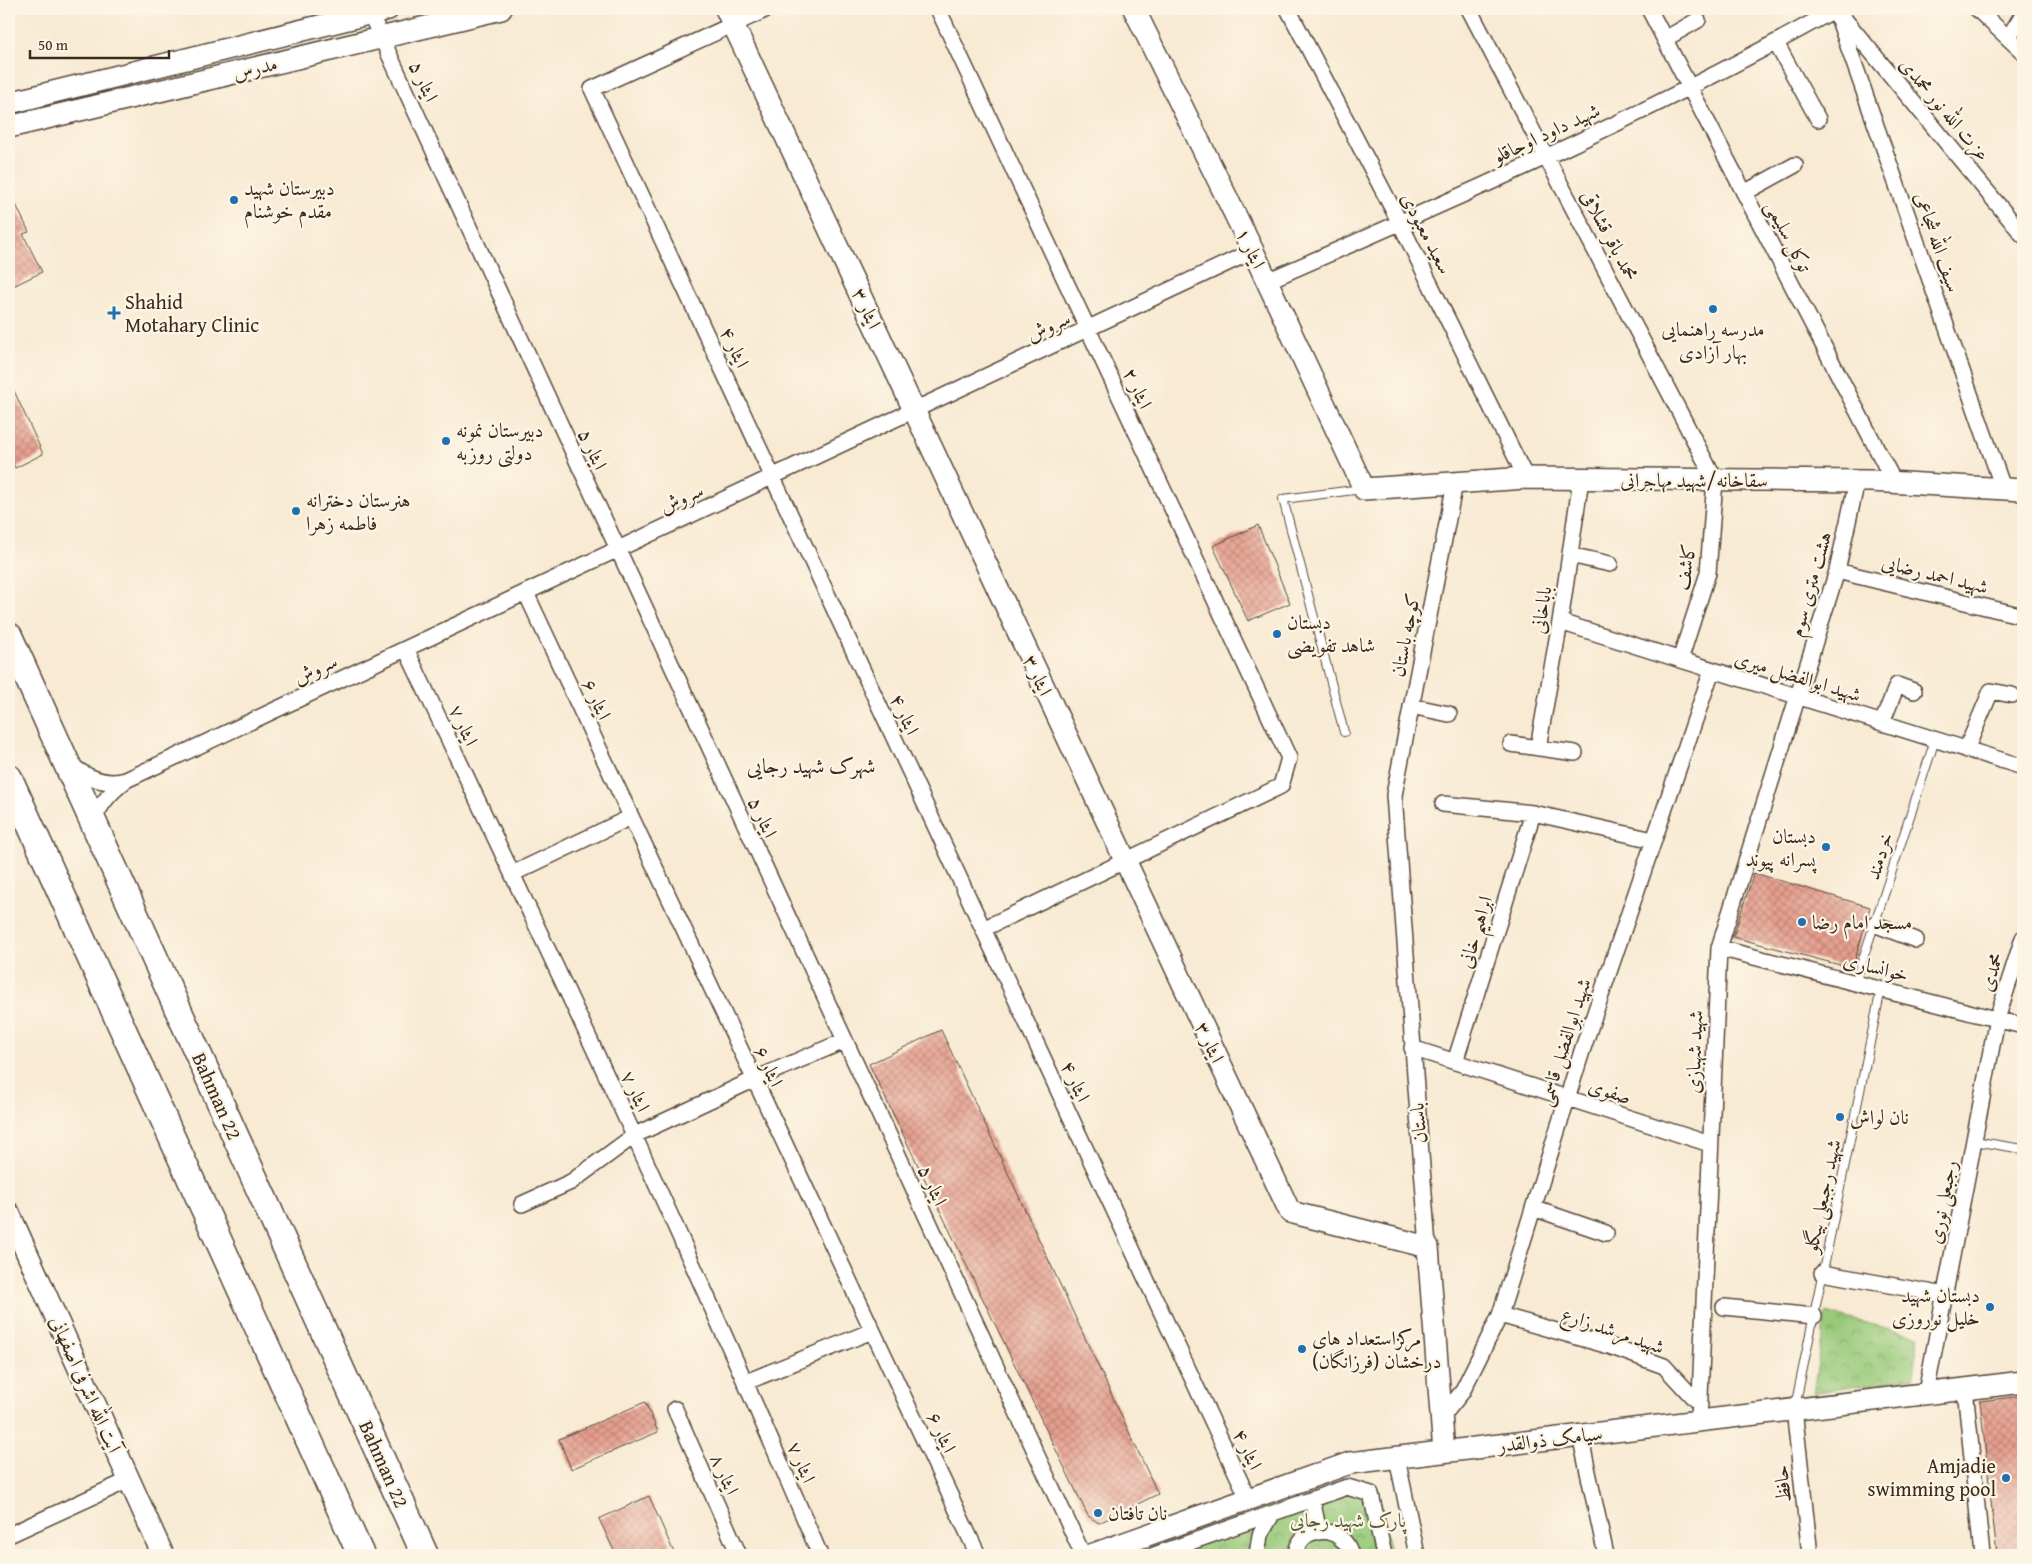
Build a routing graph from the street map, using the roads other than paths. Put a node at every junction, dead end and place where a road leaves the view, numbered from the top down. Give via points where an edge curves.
1 (501, 9) edge
2 (767, 9) edge
3 (938, 9) edge
4 (1134, 9) edge
5 (1288, 9) edge
6 (1469, 9) edge
7 (1649, 9) edge
8 (1836, 9) edge
9 (1977, 9) edge
10 (379, 11) edge
11 (2023, 14) edge
12 (730, 16) edge
13 (1698, 20) dead end
14 (382, 38) junction
15 (2008, 38) junction
16 (1665, 39) junction
17 (1776, 43) junction
18 (2023, 52) edge
19 (1690, 88) junction
20 (9, 103) edge
21 (1818, 119) dead end
22 (9, 127) edge
23 (1546, 155) junction
24 (1795, 165) dead end
25 (1744, 193) junction
26 (1400, 223) junction
27 (2023, 235) edge
28 (1254, 251) junction
29 (1267, 281) junction
30 (1088, 329) junction
31 (915, 410) junction
32 (773, 477) junction
33 (1526, 478) junction
34 (1581, 479) junction
35 (1715, 480) junction
36 (1857, 481) junction
37 (1894, 482) junction
38 (1454, 483) junction
39 (1364, 489) junction
40 (2013, 489) edge
41 (618, 550) junction
42 (1570, 555) junction
43 (1610, 564) dead end
44 (1837, 571) junction
45 (526, 593) junction
46 (2023, 616) edge
47 (1560, 622) junction
48 (9, 636) edge
49 (406, 649) junction
50 (1680, 660) junction
51 (1712, 670) junction
52 (1914, 691) dead end
53 (2012, 695) dead end
54 (1798, 697) junction
55 (1411, 706) junction
56 (1449, 714) dead end
57 (1882, 723) junction
58 (1344, 732) dead end
59 (1935, 740) junction
60 (1512, 744) dead end
61 (1538, 748) junction
62 (1966, 750) junction
63 (1574, 753) dead end
64 (65, 760) junction
65 (2023, 768) edge
66 (9, 778) edge
67 (126, 780) junction
68 (1394, 795) joint
69 (1443, 804) dead end
70 (1533, 813) junction
71 (630, 817) junction
72 (93, 821) junction
73 (1653, 840) junction
74 (1126, 861) junction
75 (512, 874) junction
76 (1874, 924) junction
77 (983, 929) junction
78 (2023, 938) edge
79 (1916, 940) dead end
80 (1718, 948) junction
81 (2021, 954) edge
82 (1855, 983) junction
83 (1881, 989) junction
84 (1997, 1019) junction
85 (2023, 1026) edge
86 (844, 1041) junction
87 (1412, 1048) junction
88 (1455, 1062) junction
89 (753, 1080) junction
90 (1567, 1098) junction
91 (635, 1135) junction
92 (1974, 1141) junction
93 (1710, 1144) junction
94 (2023, 1150) edge
95 (522, 1204) dead end
96 (1533, 1208) junction
97 (9, 1213) edge
98 (1606, 1233) dead end
99 (1428, 1247) junction
100 (1822, 1274) junction
101 (1945, 1295) junction
102 (1724, 1307) dead end
103 (1500, 1315) junction
104 (1814, 1316) junction
105 (872, 1331) junction
106 (746, 1382) junction
107 (2023, 1382) edge
108 (1965, 1389) junction
109 (1926, 1394) junction
110 (675, 1409) dead end
111 (1794, 1409) junction
112 (1699, 1413) junction
113 (1441, 1418) junction
114 (1580, 1435) junction
115 (1444, 1452) junction
116 (1397, 1458) junction
117 (129, 1480) junction
118 (1248, 1498) junction
119 (1312, 1499) junction
120 (1273, 1513) junction
121 (1319, 1532) junction
122 (9, 1535) edge
123 (1350, 1554) edge
124 (163, 1555) edge
125 (361, 1555) edge
126 (425, 1555) edge
127 (739, 1555) edge
128 (820, 1555) edge
129 (978, 1555) edge
130 (1083, 1555) edge
131 (1091, 1555) edge
132 (1154, 1555) edge
133 (1257, 1555) edge
134 (1296, 1555) edge
135 (1384, 1555) edge
136 (1417, 1555) edge
137 (1606, 1555) edge
138 (1810, 1555) edge
139 (1982, 1555) edge

1 - 14 street, مدرس
2 - 12 street
3 - 30 street, ایثار ۲
4 - 28 street, ایثار ۱
5 - 26 street, سعید معبودی
6 - 23 street, محمد باقر قشلاقی
7 - 16 street, توکل سلیمی
8 - 17 street, شهید داود اوجاقلو
8 - 27 street, عزت الله نور محمدی
8 - 40 street, سیف الله شجاعی
9 - 15 street
10 - 14 street, ایثار ۵
10 - 20 street, مدرس
11 - 15 street
12 - 31 street, ایثار ۳
12 - 32 street, ایثار ۴ via 592,88
13 - 16 street
14 - 22 street, مدرس
14 - 41 street, ایثار ۵
15 - 18 street
16 - 19 street, توکل سلیمی
17 - 19 street, شهید داود اوجاقلو
17 - 21 street
19 - 23 street, شهید داود اوجاقلو
19 - 25 street, توکل سلیمی
23 - 26 street, شهید داود اوجاقلو
23 - 35 street, محمد باقر قشلاقی
24 - 25 street
25 - 37 street, توکل سلیمی
26 - 29 street, شهید داود اوجاقلو
26 - 33 street, سعید معبودی
28 - 29 street, ایثار ۱
28 - 30 street, سروش
29 - 39 street, ایثار ۱
30 - 31 street, سروش
30 - 74 street, ایثار ۲ via 1289,758 1281,786
31 - 32 street, سروش
31 - 74 street, ایثار ۳
32 - 41 street, سروش
32 - 77 street, ایثار ۴
33 - 34 street, سقاخانه/شهید مهاجرانی
33 - 38 street, سقاخانه/شهید مهاجرانی
34 - 35 street, سقاخانه/شهید مهاجرانی
34 - 42 street, باباخانی
35 - 36 street, سقاخانه/شهید مهاجرانی
35 - 50 street, کاشف via 1708,573
36 - 37 street, سقاخانه/شهید مهاجرانی
36 - 44 street, هشت متری سوم
37 - 40 street, سقاخانه/شهید مهاجرانی
38 - 39 street, سقاخانه/شهید مهاجرانی
38 - 55 street, کوچه باستان
39 - 58 lane via 1283,499
41 - 45 street, سروش
41 - 86 street, ایثار ۵
42 - 43 street
42 - 47 street, باباخانی
44 - 46 street, شهید احمد رضایی
44 - 54 street, هشت متری سوم
45 - 49 street, سروش
45 - 71 street, ایثار ۶
47 - 50 street, شهید ابوالفضل میری
47 - 61 street, باباخانی
48 - 64 highway, Bahman 22
49 - 67 street, سروش
49 - 75 street, ایثار ۷
50 - 51 street, شهید ابوالفضل میری
51 - 54 street, شهید ابوالفضل میری
51 - 73 street, شهید ابوالفضل قاسمی
52 - 57 street via 1897,685
53 - 62 street via 1991,691
54 - 57 street, شهید ابوالفضل میری
54 - 80 street, شهید شهبازی
55 - 56 street
55 - 68 street, کوچه باستان
57 - 59 street, شهید ابوالفضل میری
59 - 62 street, شهید ابوالفضل میری
59 - 76 lane, خردمند
60 - 61 street
61 - 63 street
62 - 65 street, شهید ابوالفضل میری
64 - 67 street via 87,776 104,783
64 - 72 highway, Bahman 22
66 - 125 highway
67 - 72 street via 100,805
68 - 87 street, باستان
69 - 70 street
70 - 73 street
70 - 88 street, ابراهیم خانی
71 - 75 street
71 - 89 street, ایثار ۶
72 - 126 highway, Bahman 22
73 - 90 street, شهید ابوالفضل قاسمی
74 - 77 street
74 - 99 street, ایثار ۳ via 1290,1212
75 - 91 street, ایثار ۷
76 - 79 street
76 - 82 lane, خردمند
77 - 118 street, ایثار ۴
78 - 81 street, محمدی
80 - 82 street, خوانساری
80 - 93 street, شهید شهبازی
81 - 84 street, محمدی
82 - 83 street, خوانساری
83 - 84 street, خوانساری
83 - 100 lane, شهید رجبعلی بیگلو
84 - 85 street, خوانساری
84 - 92 street, رجبعلی نوری
86 - 89 street
86 - 130 street, ایثار ۵
87 - 88 street, صفوی
87 - 99 street, باستان
88 - 90 street, صفوی
89 - 91 street
89 - 105 street, ایثار ۶
90 - 93 street, صفوی
90 - 96 street, شهید ابوالفضل قاسمی
91 - 95 street via 571,1182
91 - 106 street, ایثار ۷
92 - 94 lane
92 - 101 street, رجبعلی نوری
93 - 112 street, شهید شهبازی
96 - 98 street
96 - 103 street, شهید ابوالفضل قاسمی
97 - 117 street, آیت الله اشرفی اصفهانی
99 - 113 street, باستان
100 - 101 street
100 - 104 lane, شهید رجبعلی بیگلو
101 - 109 street, رجبعلی نوری
102 - 104 street
103 - 112 street, شهید مرشد زارع via 1609,1346 1664,1366
103 - 113 street, شهید ابوالفضل قاسمی via 1462,1392
104 - 111 lane, شهید رجبعلی بیگلو
105 - 106 street
105 - 129 street, ایثار ۶
106 - 128 street, ایثار ۷
107 - 108 street, سیامک ذوالقدر
108 - 109 street, سیامک ذوالقدر
108 - 139 street
109 - 111 street, سیامک ذوالقدر
110 - 127 street, ایثار ۸
111 - 112 street, سیامک ذوالقدر
111 - 138 street, حافظ
112 - 114 street, سیامک ذوالقدر
113 - 115 street, باستان
114 - 115 street, سیامک ذوالقدر
114 - 137 street
115 - 116 street, سیامک ذوالقدر
116 - 118 street, سیامک ذوالقدر via 1350,1463
116 - 136 street
117 - 122 street
117 - 124 street, آیت الله اشرفی اصفهانی
118 - 131 street, سیامک ذوالقدر
119 - 120 street
119 - 121 street
119 - 135 street via 1347,1487 1372,1494
120 - 132 street
120 - 133 street via 1260,1535
121 - 123 street via 1341,1537
121 - 134 street via 1311,1533 1302,1540

